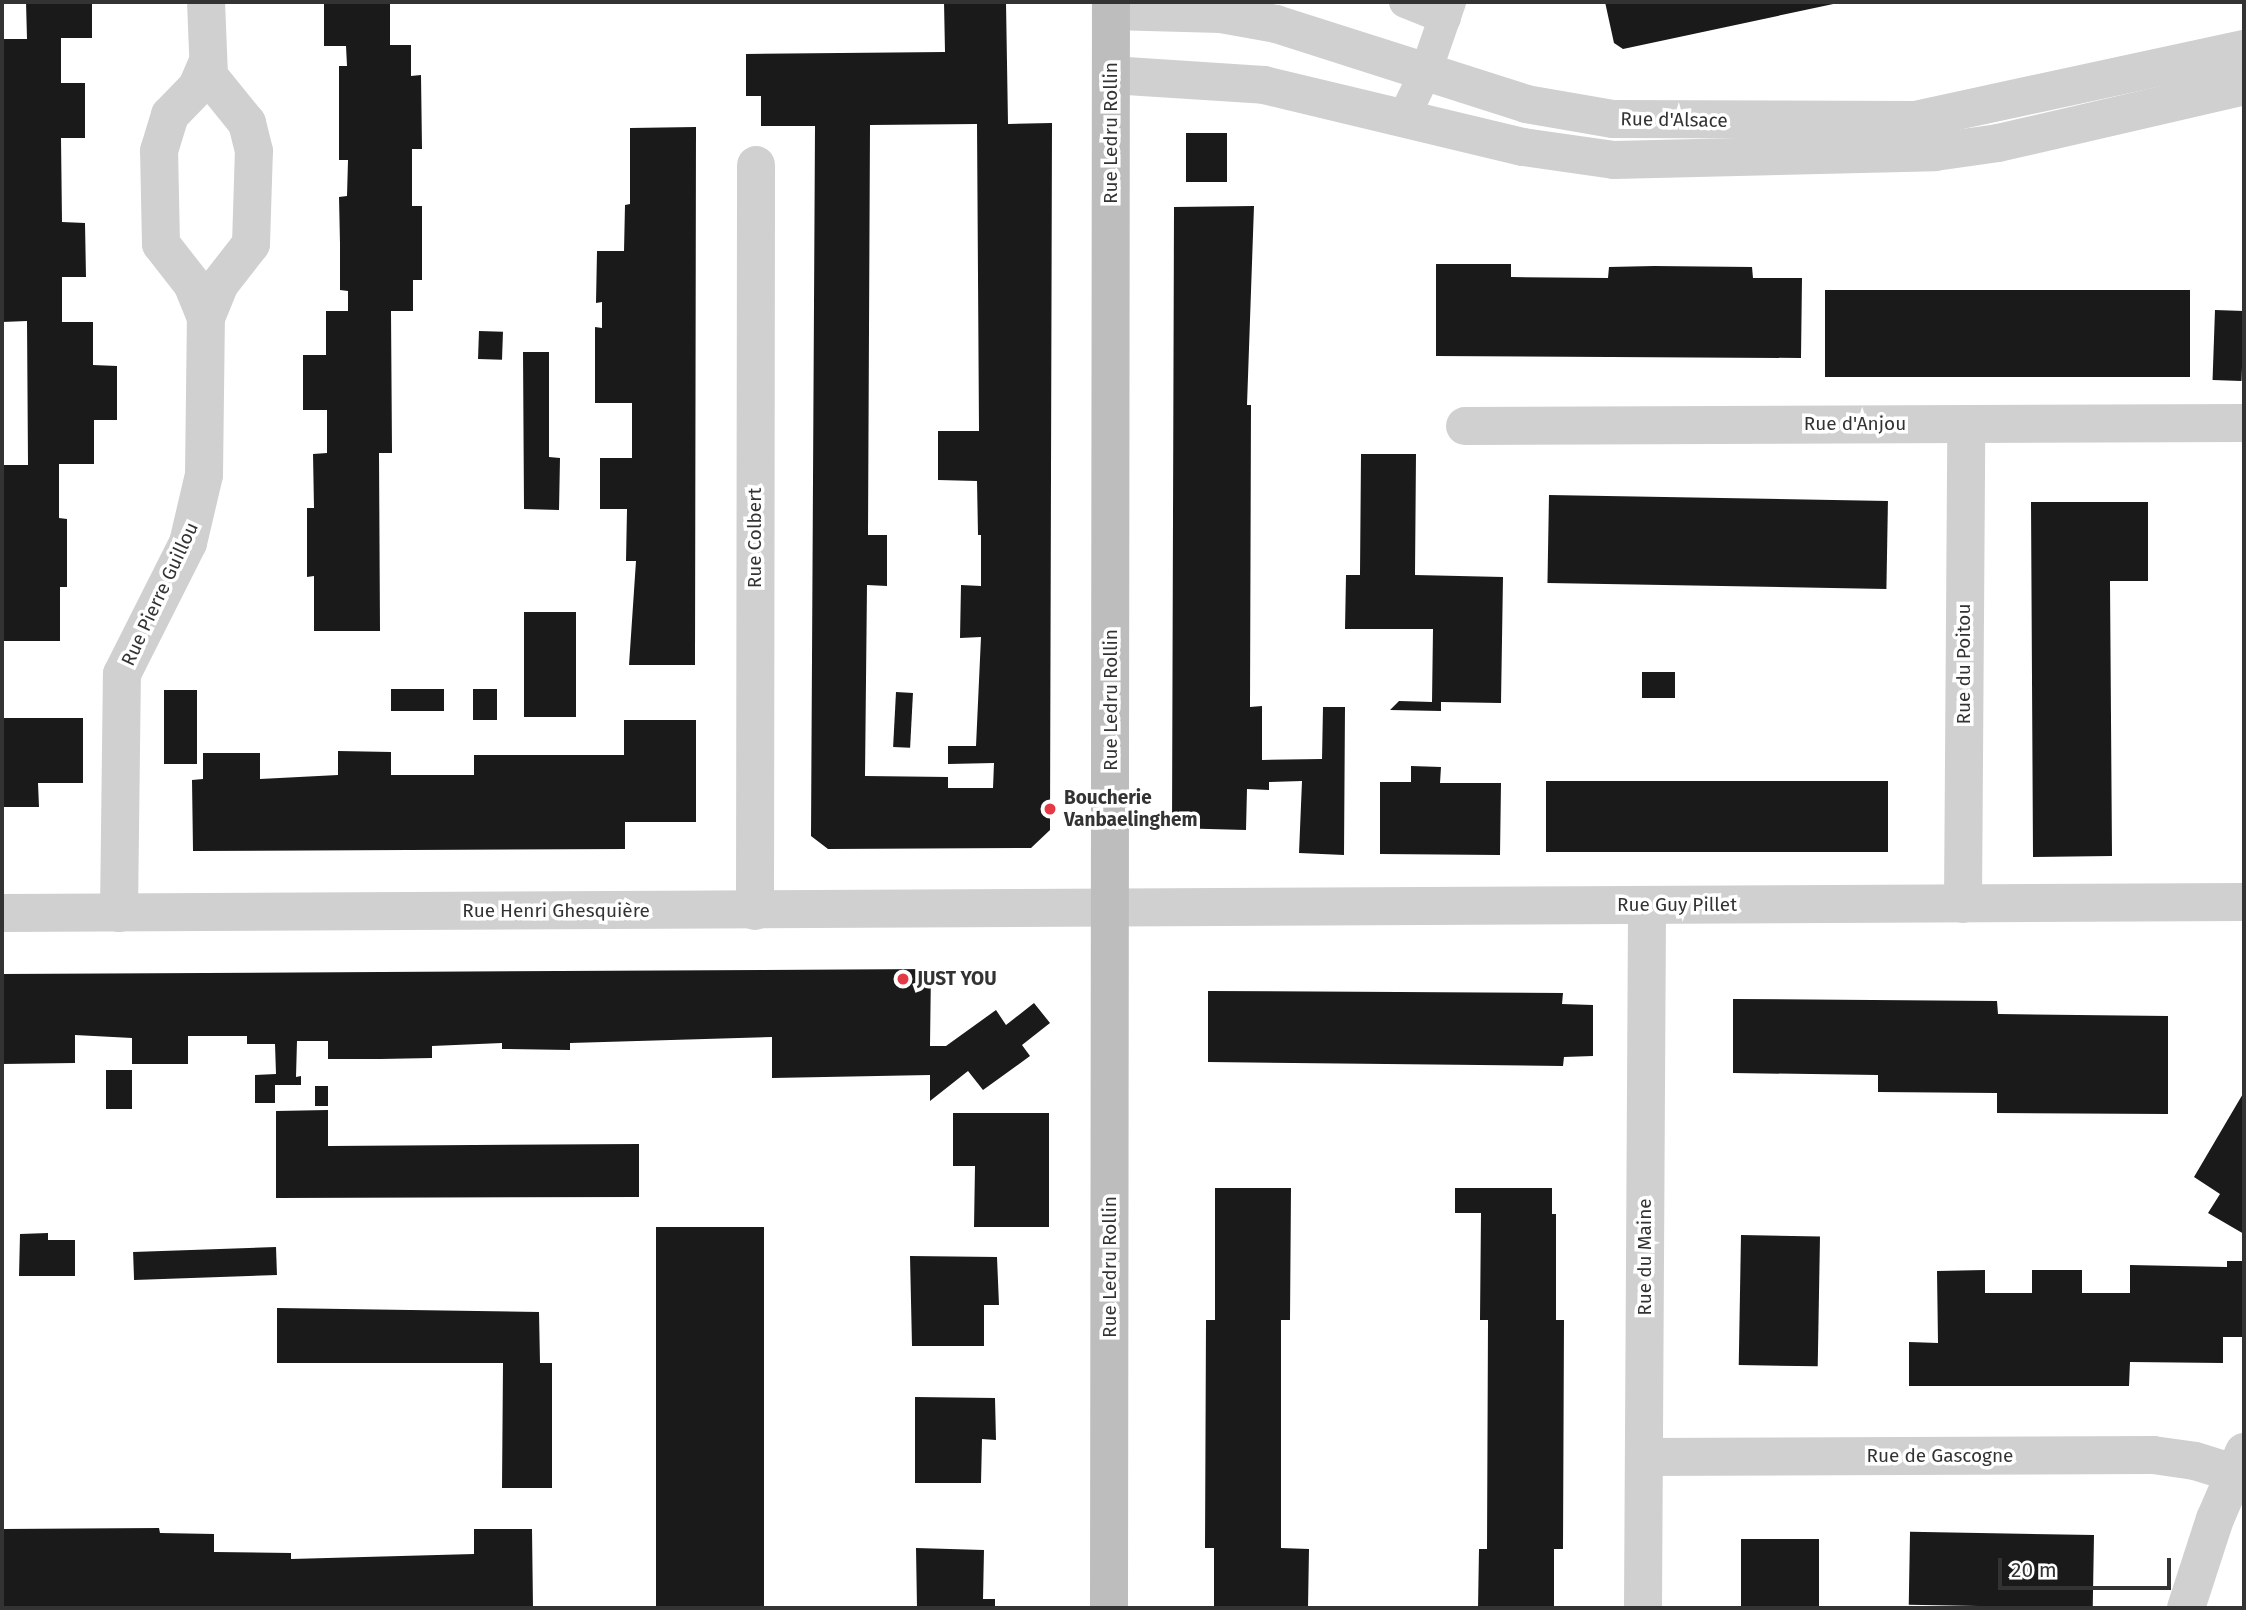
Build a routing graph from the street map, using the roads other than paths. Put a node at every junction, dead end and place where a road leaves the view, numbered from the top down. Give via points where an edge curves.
1 (206, 2) edge
2 (1405, 2) edge
3 (1111, 6) edge
4 (1448, 10) edge
5 (2244, 49) edge
6 (206, 66) junction
7 (1426, 71) junction
8 (1111, 75) junction
9 (2244, 86) edge
10 (1404, 117) junction
11 (756, 165) dead end
12 (206, 318) junction
13 (2244, 423) edge
14 (1966, 424) junction
15 (1465, 426) dead end
16 (2244, 902) edge
17 (1962, 904) junction
18 (1647, 905) junction
19 (1110, 909) junction
20 (755, 911) junction
21 (120, 913) junction
22 (2, 914) edge
23 (1644, 1457) junction
24 (2239, 1463) edge
25 (1109, 1608) edge
26 (1643, 1608) edge
27 (2186, 1608) edge

1 - 6 street, Rue Pierre Guillou
2 - 4 lane
3 - 7 street, Rue d'Alsace via 1249,18
3 - 8 street, Rue Ledru Rollin
4 - 7 lane
5 - 7 street, Rue d'Alsace via 1966,111 1881,121 1583,117 1526,104
6 - 12 street, Rue Pierre Guillou via 197,87 170,115 159,151 161,244 193,285
6 - 12 street, Rue Pierre Guillou via 215,87 247,123 254,151 251,244 219,285
7 - 10 lane
8 - 10 street, Rue d'Alsace via 1241,81
8 - 19 street, Rue Ledru Rollin
9 - 10 street, Rue d'Alsace via 1998,143 1912,153 1584,158
11 - 20 street, Rue Colbert
12 - 21 street, Rue Pierre Guillou via 201,502 188,543 131,652 121,682
13 - 14 street, Rue d'Anjou
14 - 15 street, Rue d'Anjou
14 - 17 street, Rue du Poitou
16 - 17 street, Rue Guy Pillet
17 - 18 street, Rue Guy Pillet
18 - 19 street, Rue Guy Pillet
18 - 23 street, Rue du Maine
19 - 20 street, Rue Henri Ghesquière
19 - 25 street, Rue Ledru Rollin
20 - 21 street, Rue Henri Ghesquière
21 - 22 street, Rue Henri Ghesquière
23 - 24 street, Rue de Gascogne via 2153,1455
23 - 26 street, Rue du Maine
24 - 27 street

